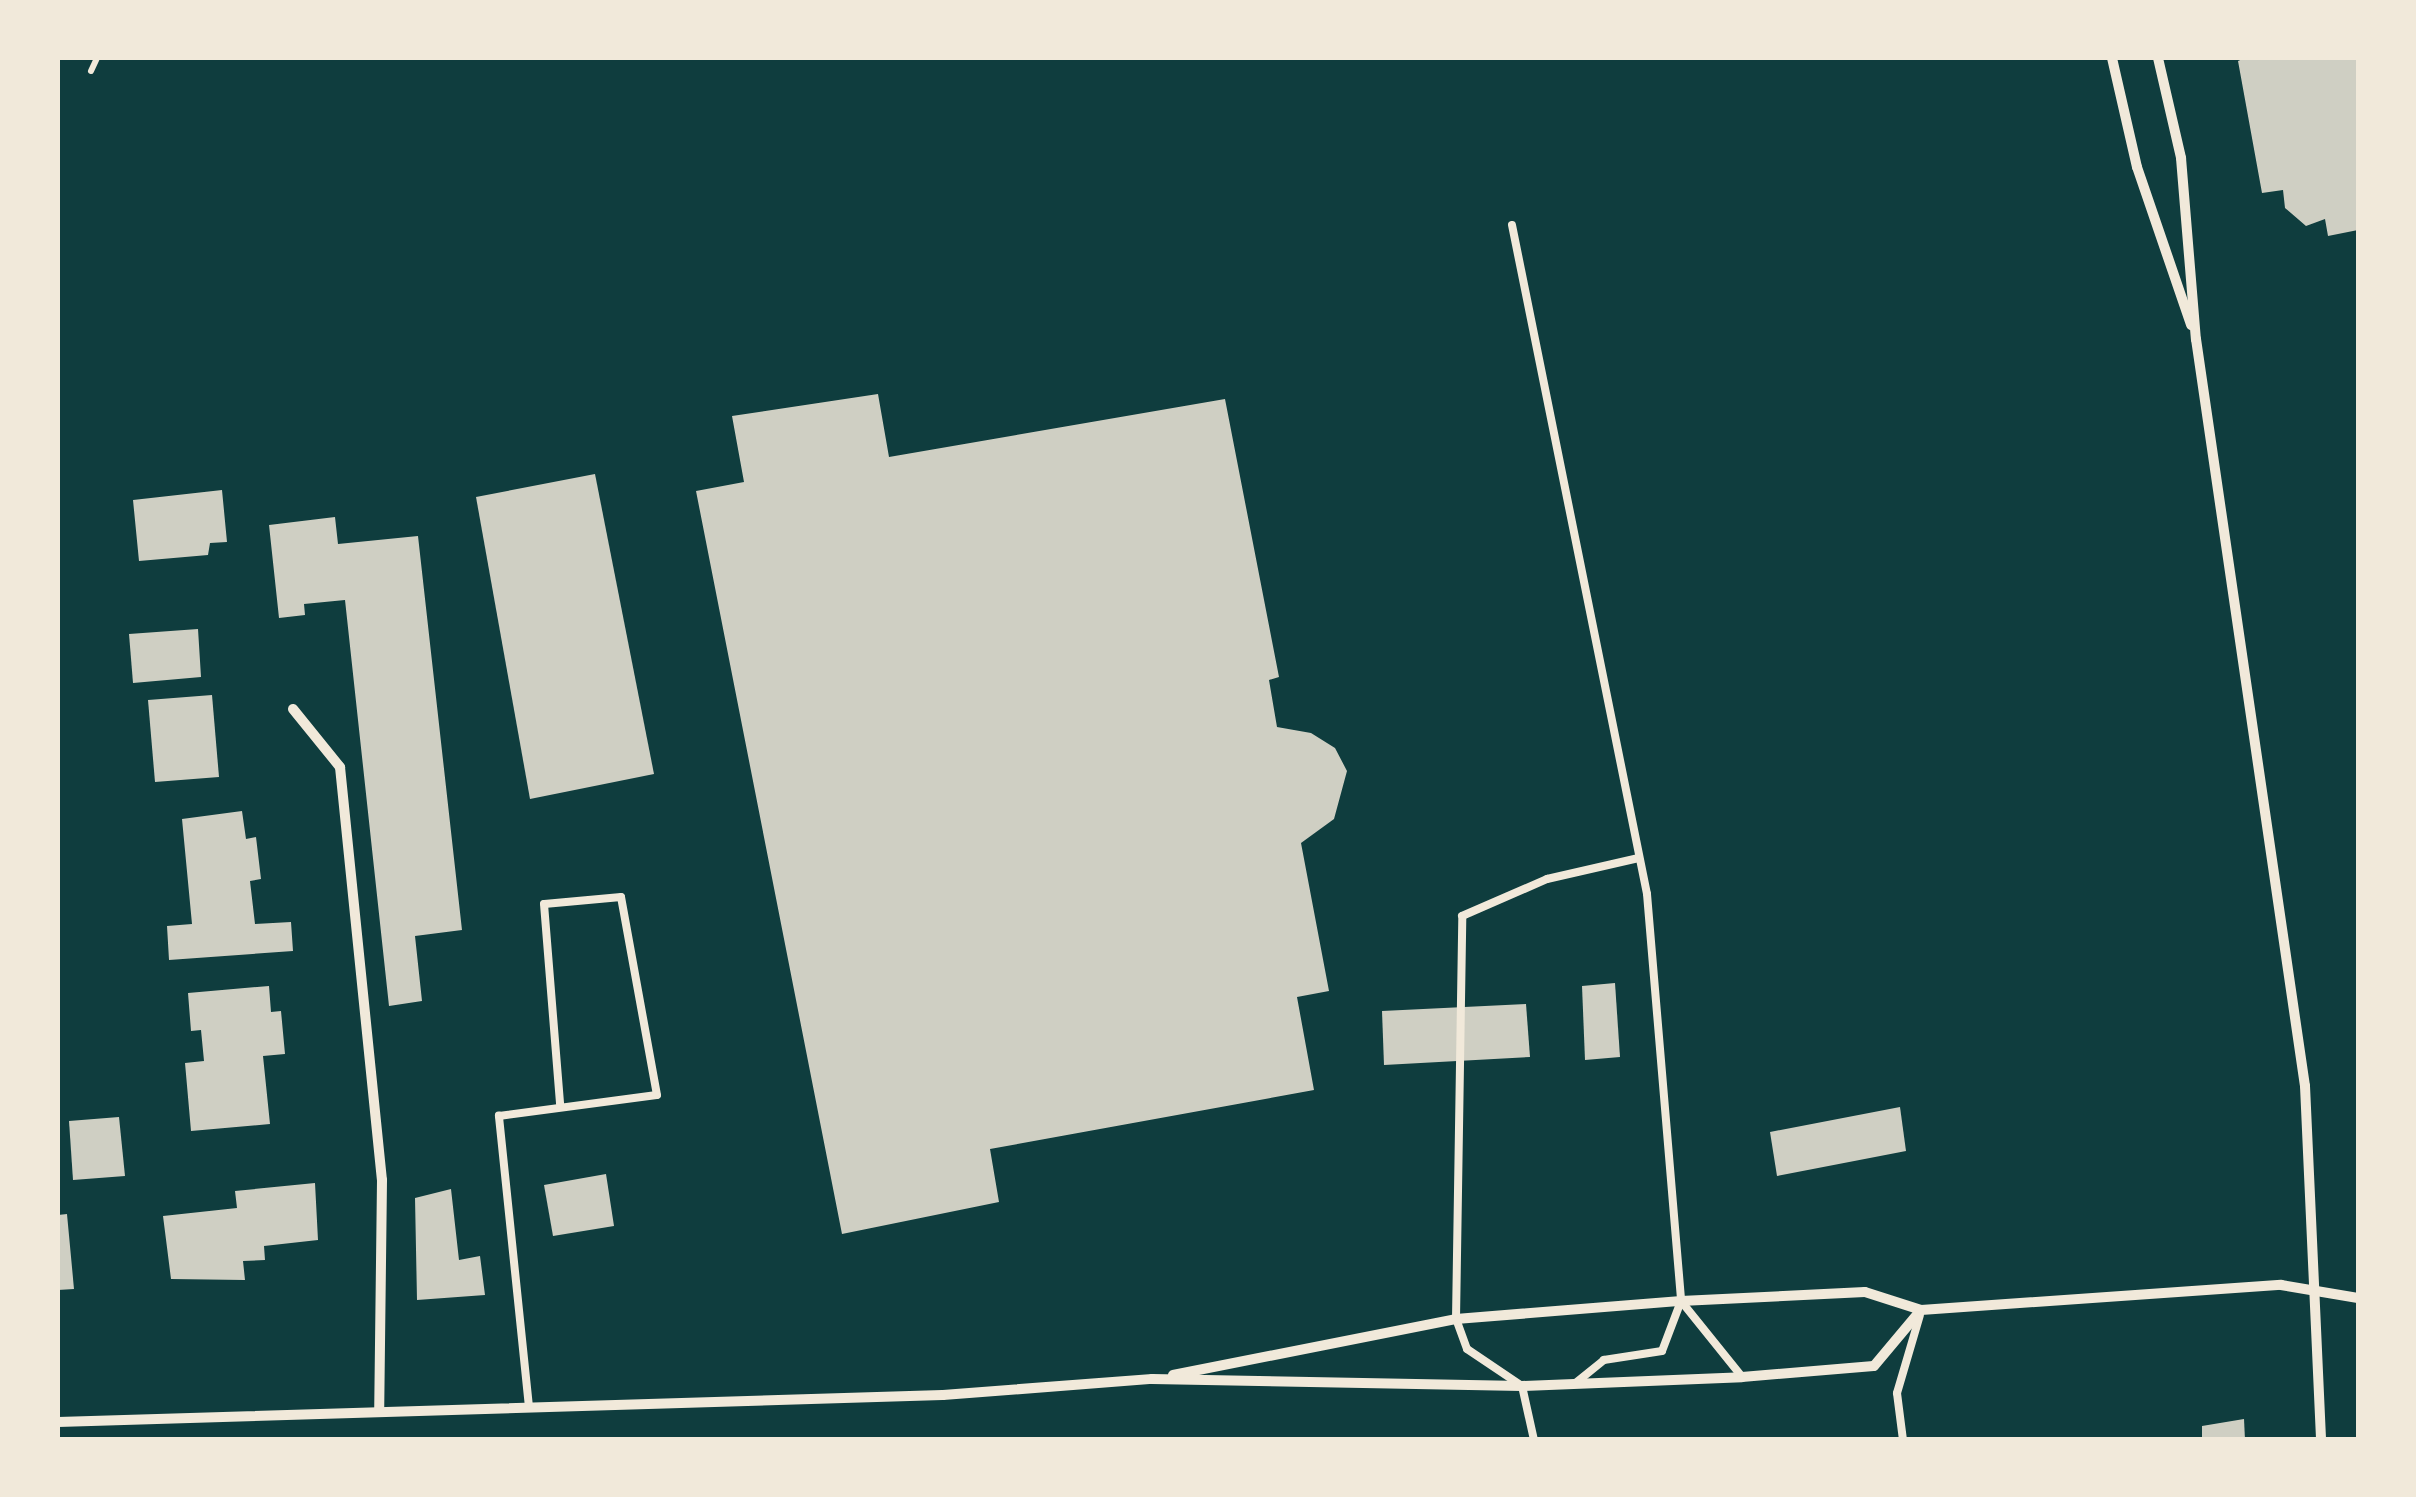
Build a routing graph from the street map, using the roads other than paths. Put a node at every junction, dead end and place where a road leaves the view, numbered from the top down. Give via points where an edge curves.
1 (2112, 58) edge
2 (2158, 58) edge
3 (1512, 225) dead end
4 (2196, 339) junction
5 (293, 709) dead end
6 (1639, 858) junction
7 (560, 1105) junction
8 (2315, 1289) junction
9 (2358, 1298) edge
10 (1680, 1301) junction
11 (1921, 1310) junction
12 (1456, 1318) junction
13 (1742, 1377) junction
14 (1152, 1379) junction
15 (1576, 1382) junction
16 (1522, 1386) junction
17 (528, 1407) junction
18 (379, 1412) junction
19 (60, 1422) edge
20 (1534, 1440) edge
21 (1904, 1440) edge
22 (2320, 1440) edge

1 - 4 street via 2137,166
2 - 4 street via 2181,158
3 - 6 lane
4 - 8 street via 2305,1086
5 - 18 street via 340,767 382,1180
6 - 10 lane
6 - 12 lane via 1547,878 1462,916
7 - 7 lane via 657,1096 621,897 544,904
7 - 17 lane via 499,1116
8 - 9 street
8 - 11 street via 2281,1285
8 - 22 street
10 - 11 street via 1865,1292
10 - 12 street
10 - 13 lane
10 - 15 lane via 1662,1351 1604,1360
11 - 13 street via 1874,1366
11 - 21 lane via 1897,1393
12 - 14 street
12 - 16 lane via 1466,1349
13 - 15 street
14 - 16 street
14 - 17 street via 943,1395
15 - 16 street
16 - 20 lane
17 - 18 street
18 - 19 street

